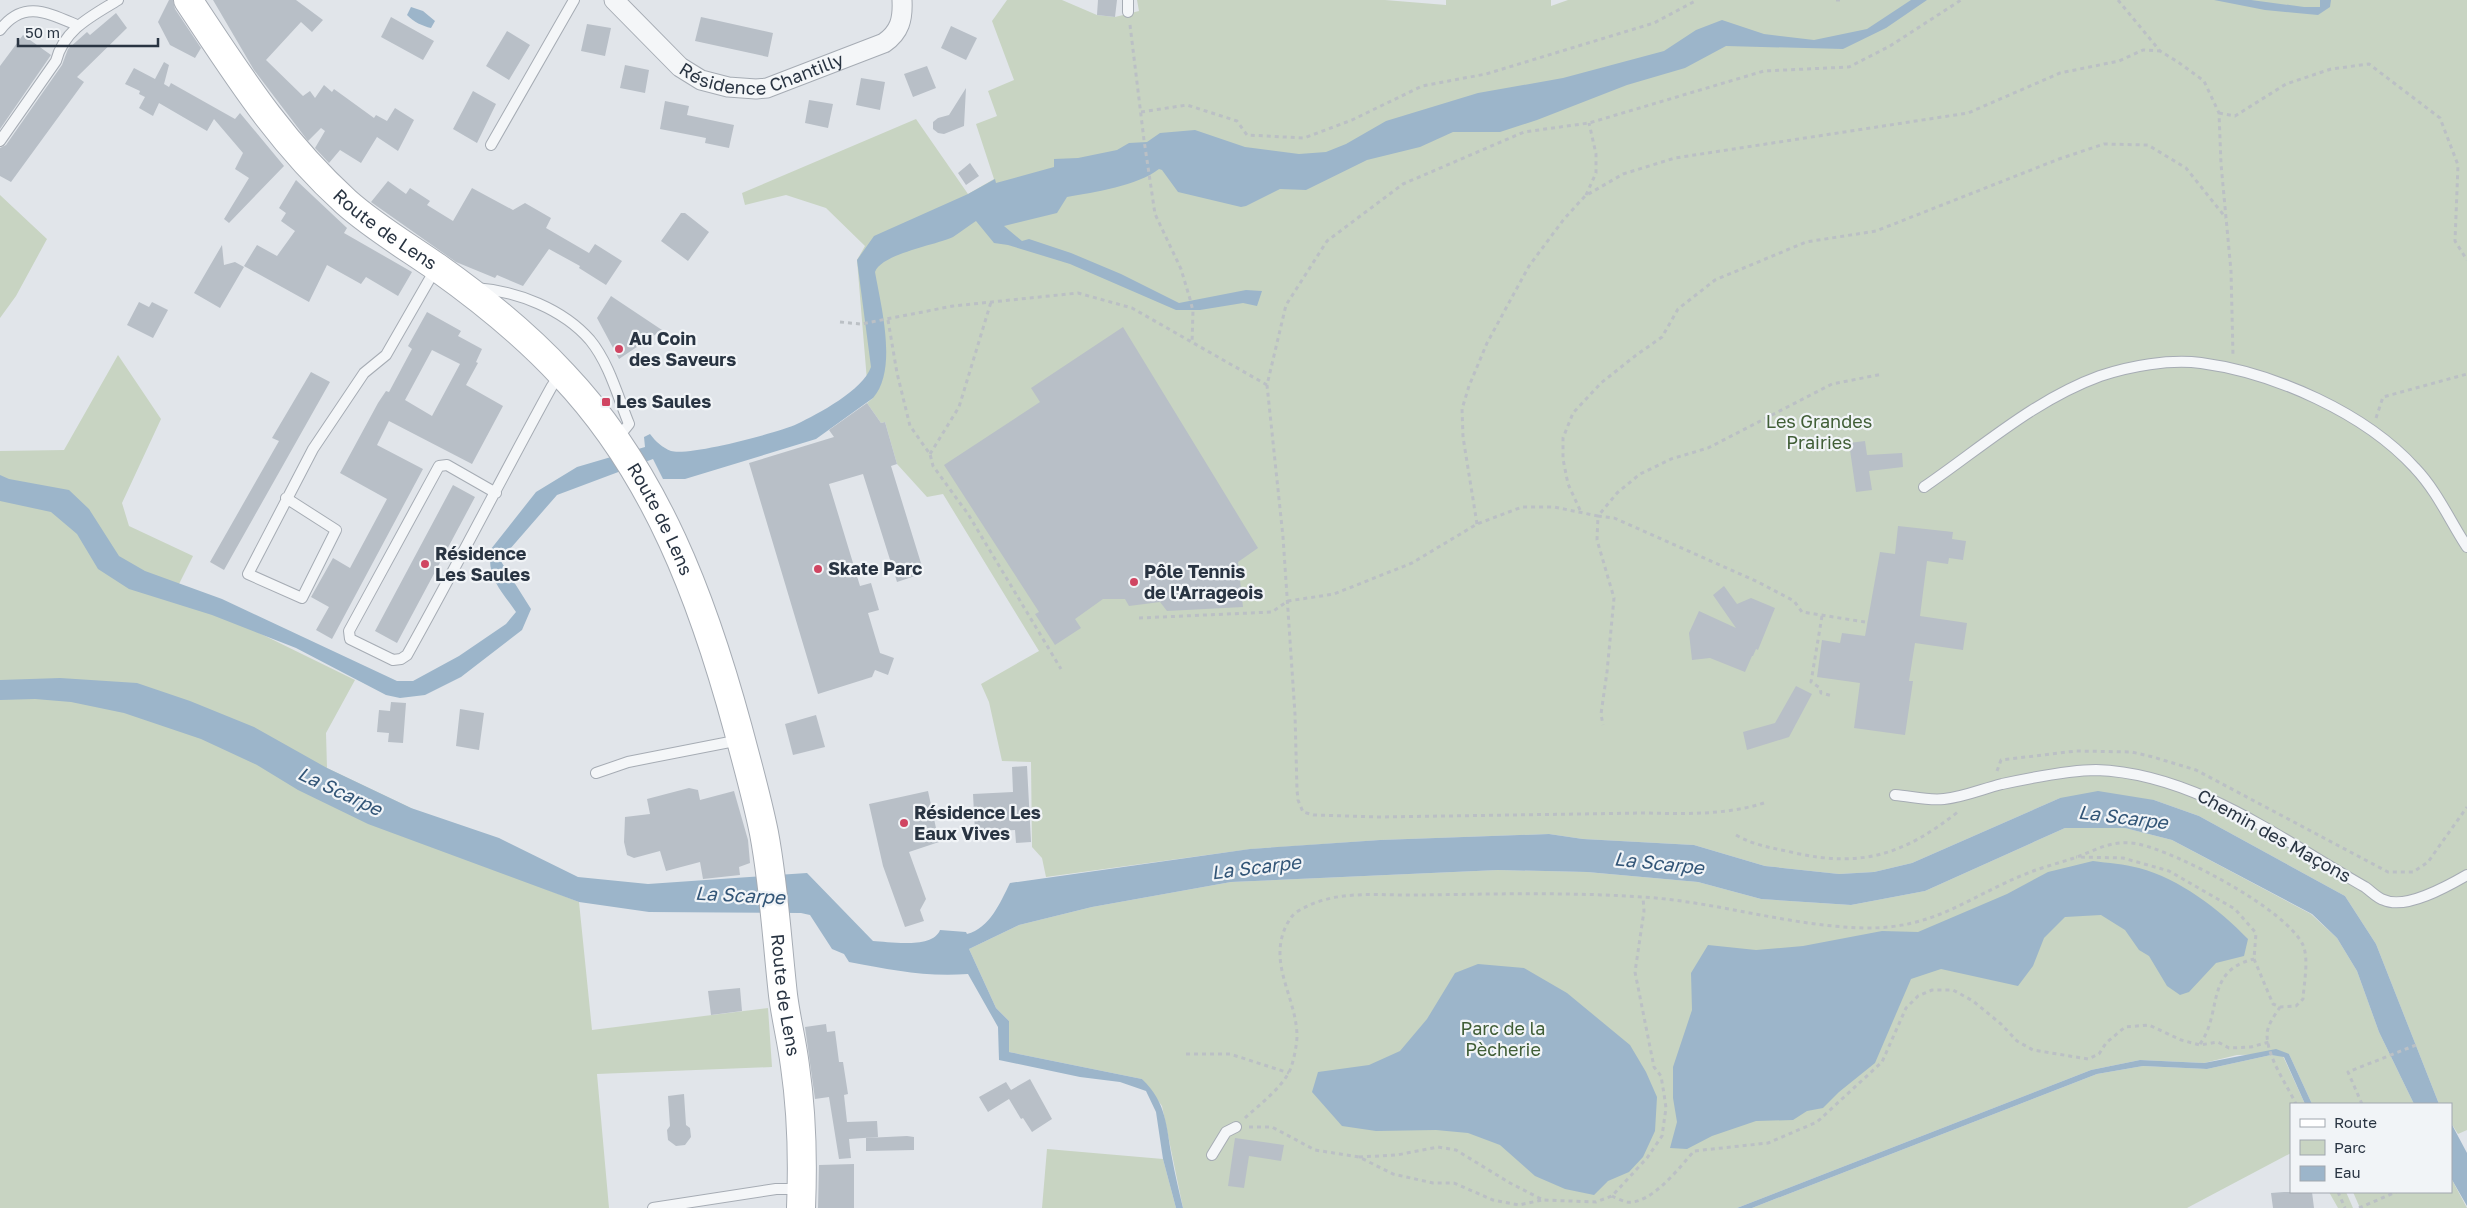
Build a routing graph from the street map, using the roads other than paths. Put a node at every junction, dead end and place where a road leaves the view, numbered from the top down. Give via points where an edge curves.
1 (118, 0) edge
2 (188, 0) edge
3 (574, 0) edge
4 (614, 0) edge
5 (902, 0) edge
6 (1128, 0) edge
7 (1128, 12) road end
8 (77, 25) junction
9 (0, 30) edge
10 (0, 142) edge
11 (491, 145) dead end
12 (437, 267) junction
13 (465, 288) junction
14 (561, 372) junction
15 (626, 446) junction
16 (1924, 487) dead end
17 (496, 493) junction
18 (286, 498) junction
19 (2467, 548) edge
20 (741, 740) junction
21 (596, 772) dead end
22 (1894, 795) dead end
23 (2467, 875) edge
24 (1236, 1127) road end
25 (1212, 1155) dead end
26 (801, 1198) edge
27 (653, 1208) edge

1 - 8 lane
2 - 12 main road, Route de Lens via 250,95 312,169 348,204
3 - 11 lane
4 - 5 street, Résidence Chantilly via 670,59 690,74 713,84 756,89 780,84 884,43 901,23
6 - 7 lane
8 - 9 lane via 39,9 21,10 9,16
8 - 10 lane
12 - 13 main road, Route de Lens
12 - 18 lane via 386,355 364,373 313,449
13 - 14 main road, Route de Lens
13 - 15 lane via 495,290 530,300 579,330 603,363
14 - 15 main road, Route de Lens
14 - 17 lane
15 - 20 main road, Route de Lens via 688,573
16 - 19 lane via 2019,420 2101,376 2151,364 2199,363 2232,369 2315,398 2367,426 2416,468
17 - 17 lane via 447,465 439,466 349,631 350,639 393,660 408,655
18 - 18 lane via 248,574 302,598 336,530
20 - 21 lane via 628,762
20 - 26 main road, Route de Lens via 764,833 784,1006 799,1099
22 - 23 lane, Chemin des Maçons via 1941,800 2001,784 2096,770 2148,777 2216,801 2385,901 2409,901 2438,891
24 - 25 lane via 1226,1132
26 - 27 lane via 776,1188

